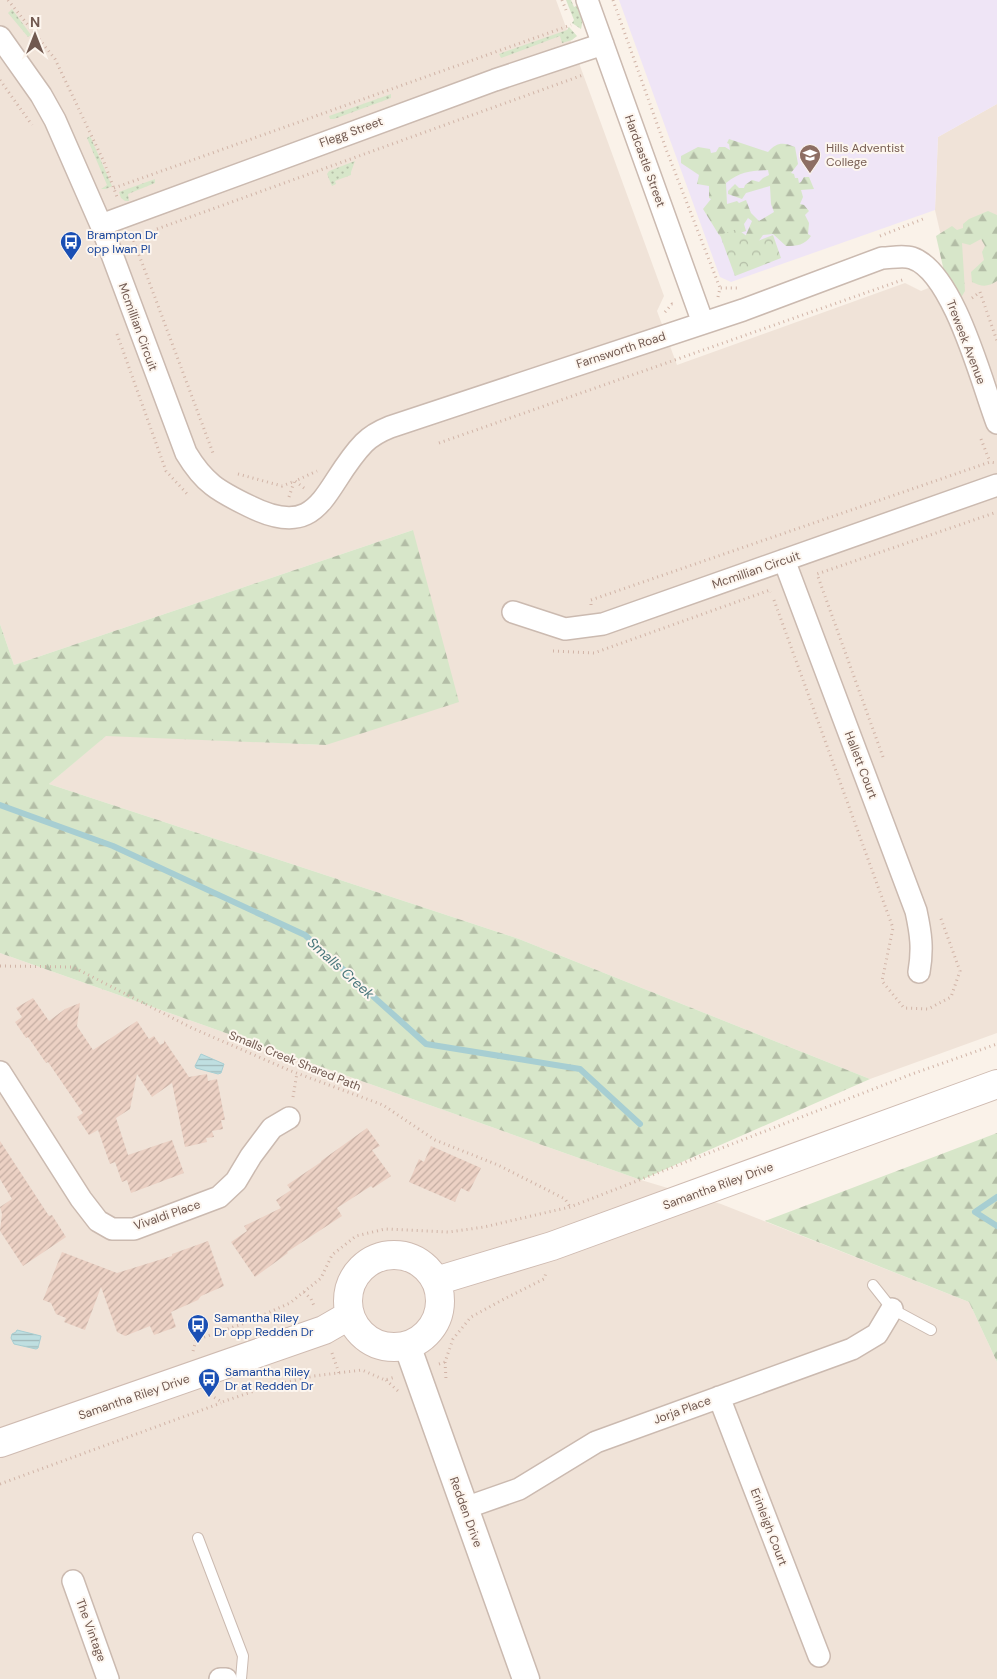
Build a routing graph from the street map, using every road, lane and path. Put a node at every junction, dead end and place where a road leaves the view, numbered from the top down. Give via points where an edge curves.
1 (8, 0) edge
2 (587, 0) edge
3 (613, 0) edge
4 (571, 25) dead end
5 (0, 37) edge
6 (602, 44) junction
7 (589, 73) dead end
8 (0, 80) edge
9 (32, 126) dead end
10 (114, 188) junction
11 (124, 216) junction
12 (101, 225) junction
13 (151, 232) dead end
14 (142, 235) dead end
15 (133, 238) junction
16 (928, 268) junction
17 (720, 288) dead end
18 (980, 292) dead end
19 (703, 323) junction
20 (115, 331) dead end
21 (997, 341) edge
22 (991, 391) edge
23 (996, 419) edge
24 (439, 443) dead end
25 (219, 459) dead end
26 (232, 473) dead end
27 (295, 481) dead end
28 (336, 482) joint
29 (997, 485) edge
30 (189, 496) dead end
31 (784, 560) junction
32 (513, 612) dead end
33 (0, 966) edge
34 (919, 972) dead end
35 (997, 1044) edge
36 (0, 1072) edge
37 (997, 1084) edge
38 (289, 1118) dead end
39 (570, 1207) junction
40 (436, 1281) junction
41 (874, 1285) dead end
42 (892, 1309) junction
43 (350, 1315) junction
44 (931, 1330) dead end
45 (408, 1345) junction
46 (185, 1380) junction
47 (719, 1397) junction
48 (222, 1402) dead end
49 (0, 1443) edge
50 (0, 1484) edge
51 (465, 1508) junction
52 (198, 1538) dead end
53 (73, 1581) dead end
54 (819, 1656) dead end
55 (108, 1679) edge
56 (220, 1679) edge
57 (226, 1679) edge
58 (241, 1679) edge
59 (526, 1679) edge

1 - 10 path via 55,59
2 - 6 street, Hardcastle Street
3 - 17 path
4 - 10 path
5 - 12 street, Mcmillian Circuit via 55,120
6 - 11 street, Flegg Street via 486,83
6 - 19 street, Hardcastle Street
7 - 13 path
8 - 9 path
10 - 11 path
11 - 12 street, Flegg Street
11 - 15 path
12 - 28 street, Mcmillian Circuit via 181,442 198,473 212,486 266,515 290,519 312,511
14 - 15 path
15 - 25 path via 212,452
16 - 19 street, Farnsworth Road via 912,258 882,258
16 - 22 street, Treweek Avenue via 948,297
16 - 24 path
18 - 21 path
19 - 28 street, Farnsworth Road via 390,427 364,443
20 - 30 path via 166,471
22 - 23 street, Treweek Avenue
26 - 27 path via 282,486
29 - 31 street, Mcmillian Circuit
31 - 32 street, Mcmillian Circuit via 603,624 565,629
31 - 34 street, Hallett Court via 916,911 922,953
33 - 39 path, Smalls Creek Shared Path via 73,967 192,1028 291,1071 383,1104 435,1140 565,1199
35 - 39 path
36 - 38 street, Vivaldi Place via 87,1206 98,1221 112,1229 134,1229 219,1197 236,1181 272,1128
37 - 40 main road, Samantha Riley Drive via 552,1246
39 - 46 path via 450,1232 386,1228 356,1236 332,1255 321,1278 290,1303 196,1340
40 - 43 main road via 418,1261 391,1254 377,1257 356,1274 350,1287
40 - 45 main road via 440,1293 438,1317 423,1337
41 - 42 lane
42 - 44 lane
42 - 47 street, Jorja Place via 877,1334 852,1349
43 - 45 main road via 364,1336 375,1342 387,1346
43 - 46 main road, Samantha Riley Drive via 324,1330
45 - 51 street, Redden Drive
46 - 49 main road, Samantha Riley Drive
47 - 51 street, Jorja Place via 596,1442 518,1489
47 - 54 street, Erinleigh Court
48 - 50 path
51 - 59 street, Redden Drive
52 - 58 lane via 243,1656
53 - 55 street, The Vintage
56 - 57 street

